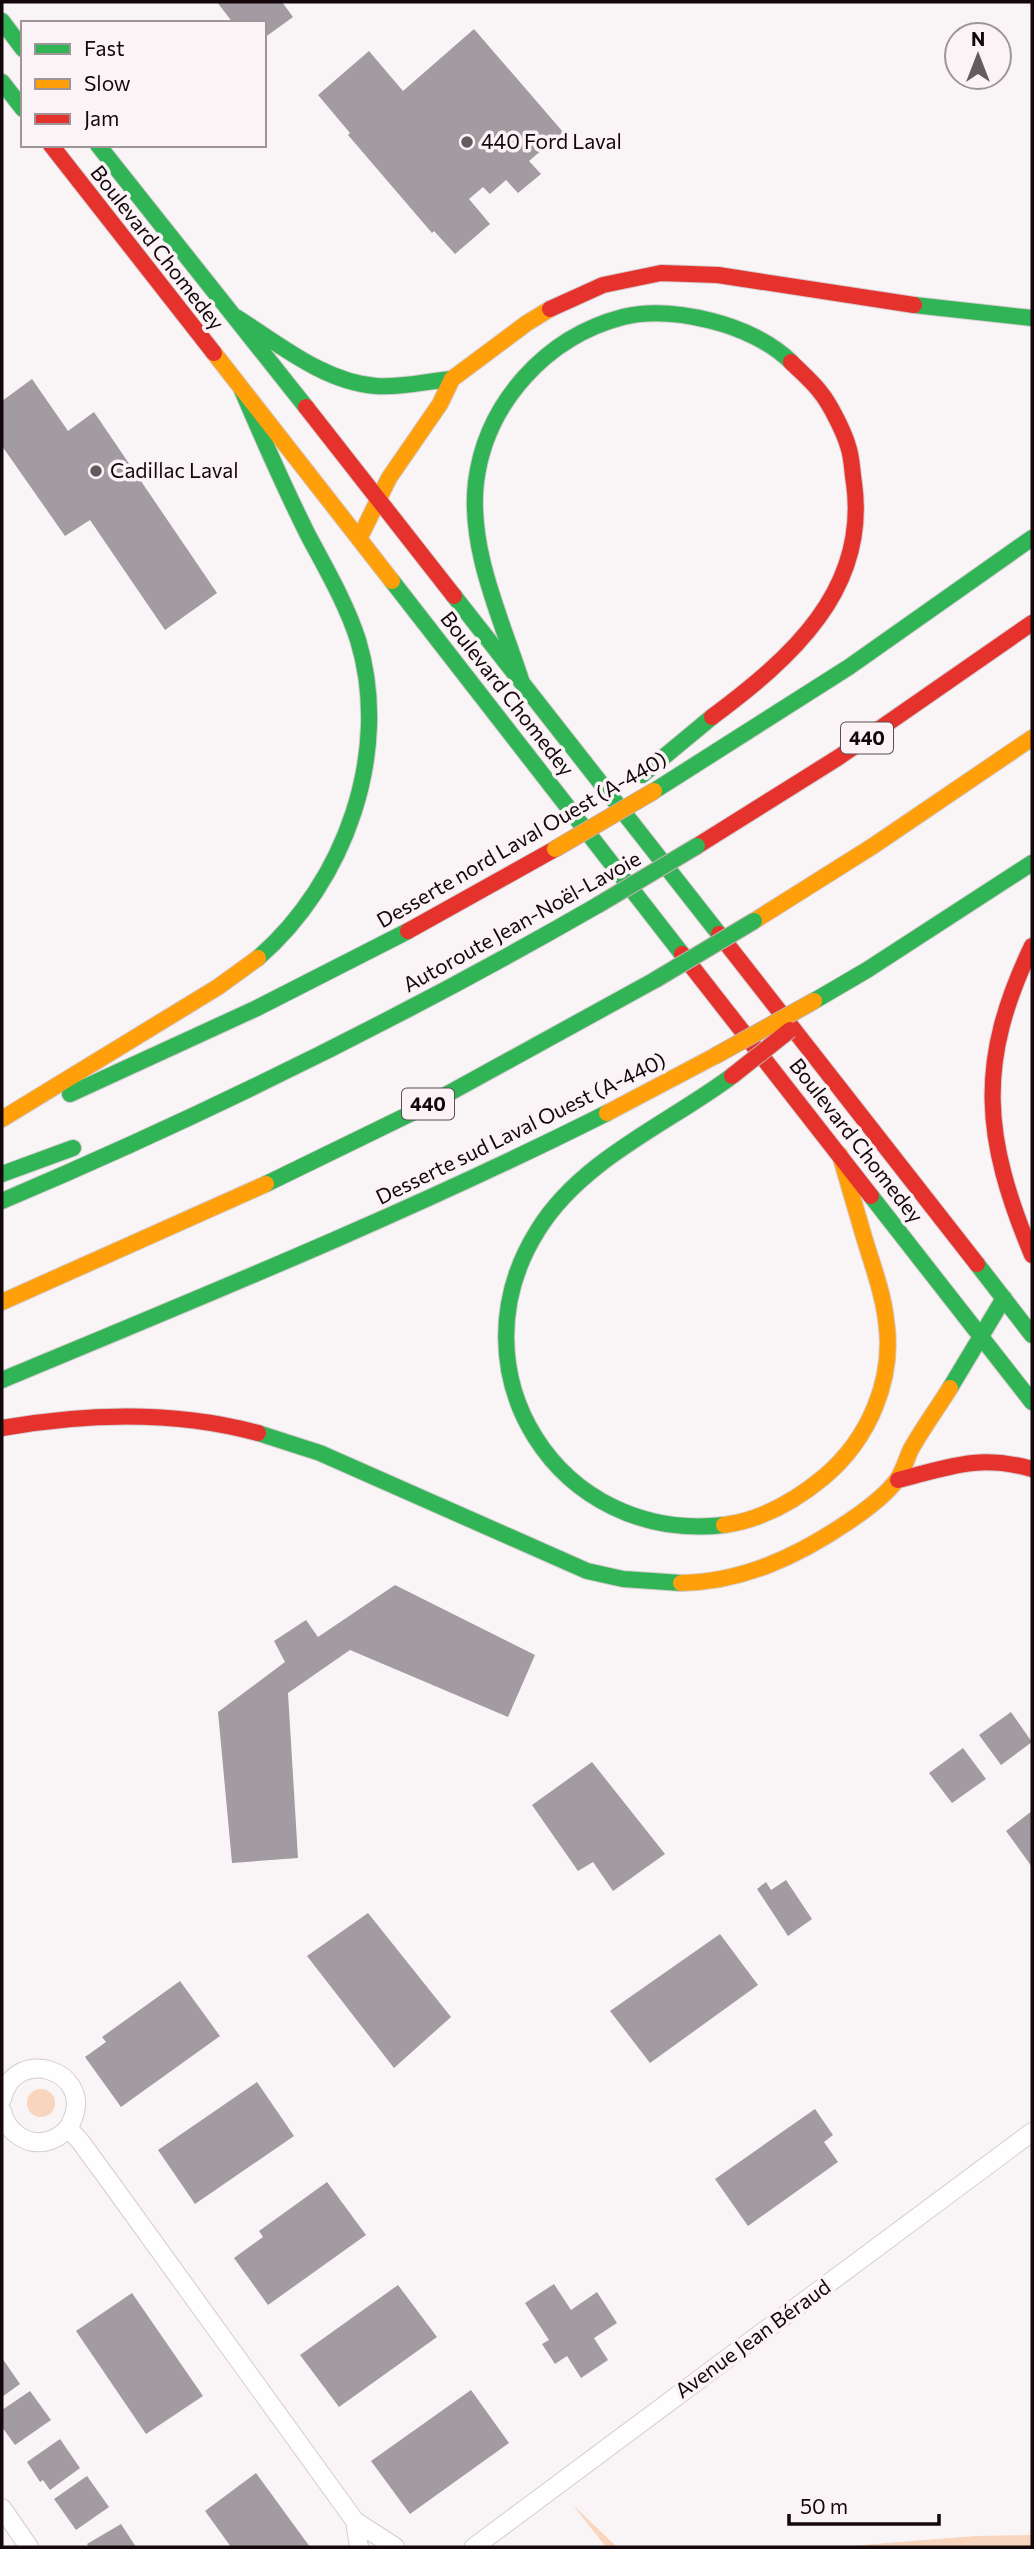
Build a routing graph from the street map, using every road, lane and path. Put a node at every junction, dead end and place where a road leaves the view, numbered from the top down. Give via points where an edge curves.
1 (2, 21) edge
2 (21, 46) edge
3 (2, 82) edge
4 (21, 106) edge
5 (53, 147) edge
6 (100, 147) edge
7 (236, 317) junction
8 (1032, 318) edge
9 (452, 379) junction
10 (242, 390) junction
11 (377, 500) junction
12 (359, 538) junction
13 (1032, 538) edge
14 (1032, 623) edge
15 (522, 683) junction
16 (1032, 738) edge
17 (555, 849) junction
18 (1032, 863) edge
19 (1032, 946) edge
20 (817, 1004) junction
21 (277, 1077) junction
22 (2, 1121) edge
23 (840, 1155) junction
24 (2, 1174) edge
25 (2, 1201) edge
26 (1032, 1255) edge
27 (1004, 1298) junction
28 (2, 1302) edge
29 (1032, 1335) edge
30 (982, 1337) junction
31 (2, 1380) edge
32 (1032, 1402) edge
33 (2, 1428) edge
34 (1032, 1469) edge
35 (898, 1480) junction
36 (2, 2099) edge
37 (2, 2112) edge
38 (68, 2128) junction
39 (1032, 2132) edge
40 (2, 2508) edge
41 (355, 2521) junction
42 (25, 2546) edge
43 (359, 2547) edge
44 (395, 2547) edge
45 (474, 2547) edge

1 - 2 main road
3 - 4 main road
5 - 10 main road, Boulevard Chomedey
6 - 7 main road, Boulevard Chomedey
7 - 9 main road via 345,380 380,386
7 - 11 main road, Boulevard Chomedey
8 - 9 main road via 954,311 728,276 661,273 603,285 563,302
9 - 11 main road
10 - 12 main road, Boulevard Chomedey
10 - 22 main road via 302,522 337,586 358,643 368,726 355,811 321,886 265,953 204,997
11 - 12 main road
11 - 15 main road, Boulevard Chomedey
12 - 23 main road, Boulevard Chomedey
13 - 17 main road, Desserte nord Laval Ouest (A-440), bridge via 837,675
14 - 21 main road, Autoroute Jean-Noël-Lavoie / 440, bridge via 849,750 697,846 467,979
15 - 17 main road, bridge via 486,570 475,498 486,440 517,385 569,338 637,314 712,318 746,330 780,350 817,386 849,446 858,495 847,566 815,624 778,666
15 - 27 main road, Boulevard Chomedey
16 - 28 main road, 440, bridge via 754,921 513,1059 164,1232
17 - 22 main road, Desserte nord Laval Ouest (A-440) via 290,992 142,1063
18 - 20 main road
19 - 26 main road via 1013,987 998,1039 992,1110 1000,1169
20 - 23 main road, bridge via 716,1089 618,1152 577,1185 537,1232 516,1278 507,1314 508,1364 516,1399 531,1431 562,1474 592,1497 656,1524 693,1528 731,1525 787,1506 816,1486 852,1448 878,1399 888,1346 883,1295
20 - 31 main road, Desserte sud Laval Ouest (A-440), bridge via 456,1187
21 - 24 main road
21 - 25 main road, Autoroute Jean-Noël-Lavoie / 440
23 - 30 main road, Boulevard Chomedey
27 - 29 main road, Boulevard Chomedey
27 - 30 main road
30 - 32 main road, Boulevard Chomedey
30 - 35 main road via 907,1456
33 - 35 main road via 66,1417 130,1415 202,1421 262,1433 347,1464 587,1571 659,1584 733,1577 787,1559 835,1533
34 - 35 main road via 997,1460 971,1460
36 - 38 street via 7,2085 20,2072 38,2068 55,2072 74,2094 75,2112
37 - 38 street via 10,2129 30,2141 54,2139
38 - 41 street
39 - 45 street, Avenue Jean Béraud
40 - 42 street
41 - 43 street
41 - 44 street

